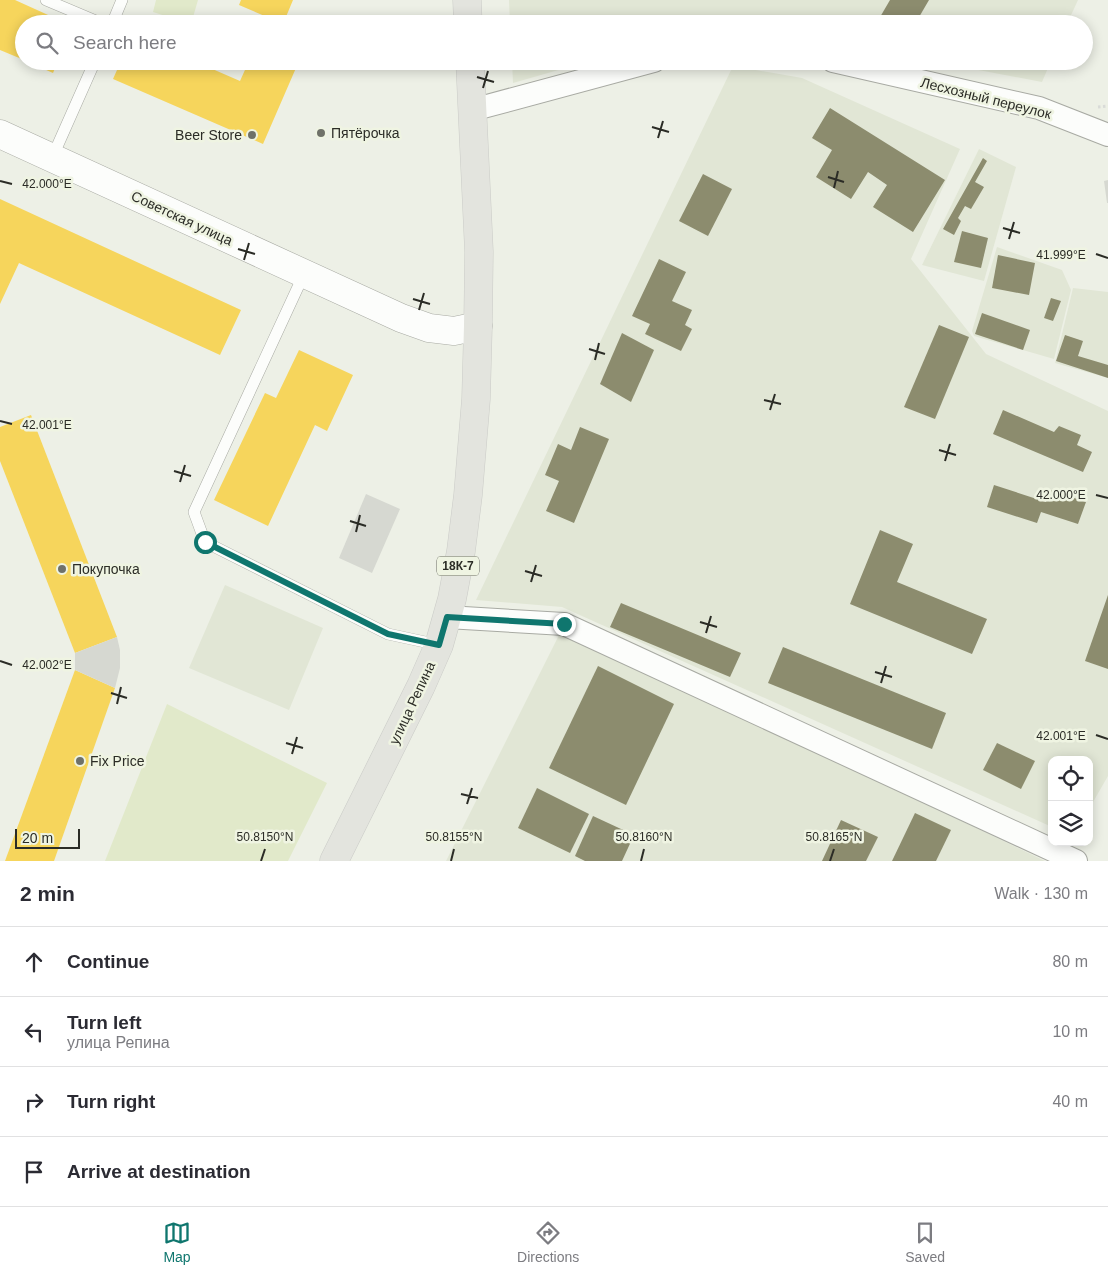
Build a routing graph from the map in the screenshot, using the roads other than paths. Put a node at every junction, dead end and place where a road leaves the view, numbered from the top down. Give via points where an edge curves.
1 (46, 0) edge
2 (122, 0) edge
3 (467, 0) edge
4 (82, 15) edge
5 (116, 15) edge
6 (468, 15) edge
7 (91, 70) edge
8 (470, 70) edge
9 (621, 70) edge
10 (872, 70) edge
11 (472, 110) junction
12 (0, 134) edge
13 (1108, 135) edge
14 (52, 158) junction
15 (304, 274) junction
16 (478, 326) junction
17 (447, 617) junction
18 (439, 645) junction
19 (334, 861) edge
20 (1076, 861) edge

1 - 4 lane
2 - 5 lane
3 - 6 main road
7 - 14 lane
8 - 11 main road, 18К-7
9 - 11 street
10 - 13 street, Лесхозный переулок via 1039,108
11 - 16 main road, 18К-7 via 479,252
12 - 14 main road, Советская улица
14 - 15 main road, Советская улица
15 - 16 main road, Советская улица via 430,328 454,331
15 - 18 lane via 194,512 205,542 388,634
16 - 17 main road, улица Репина / 18К-7 via 468,495 461,551
17 - 18 main road, улица Репина / 18К-7
17 - 20 street via 564,624
18 - 19 main road, улица Репина / 18К-7

